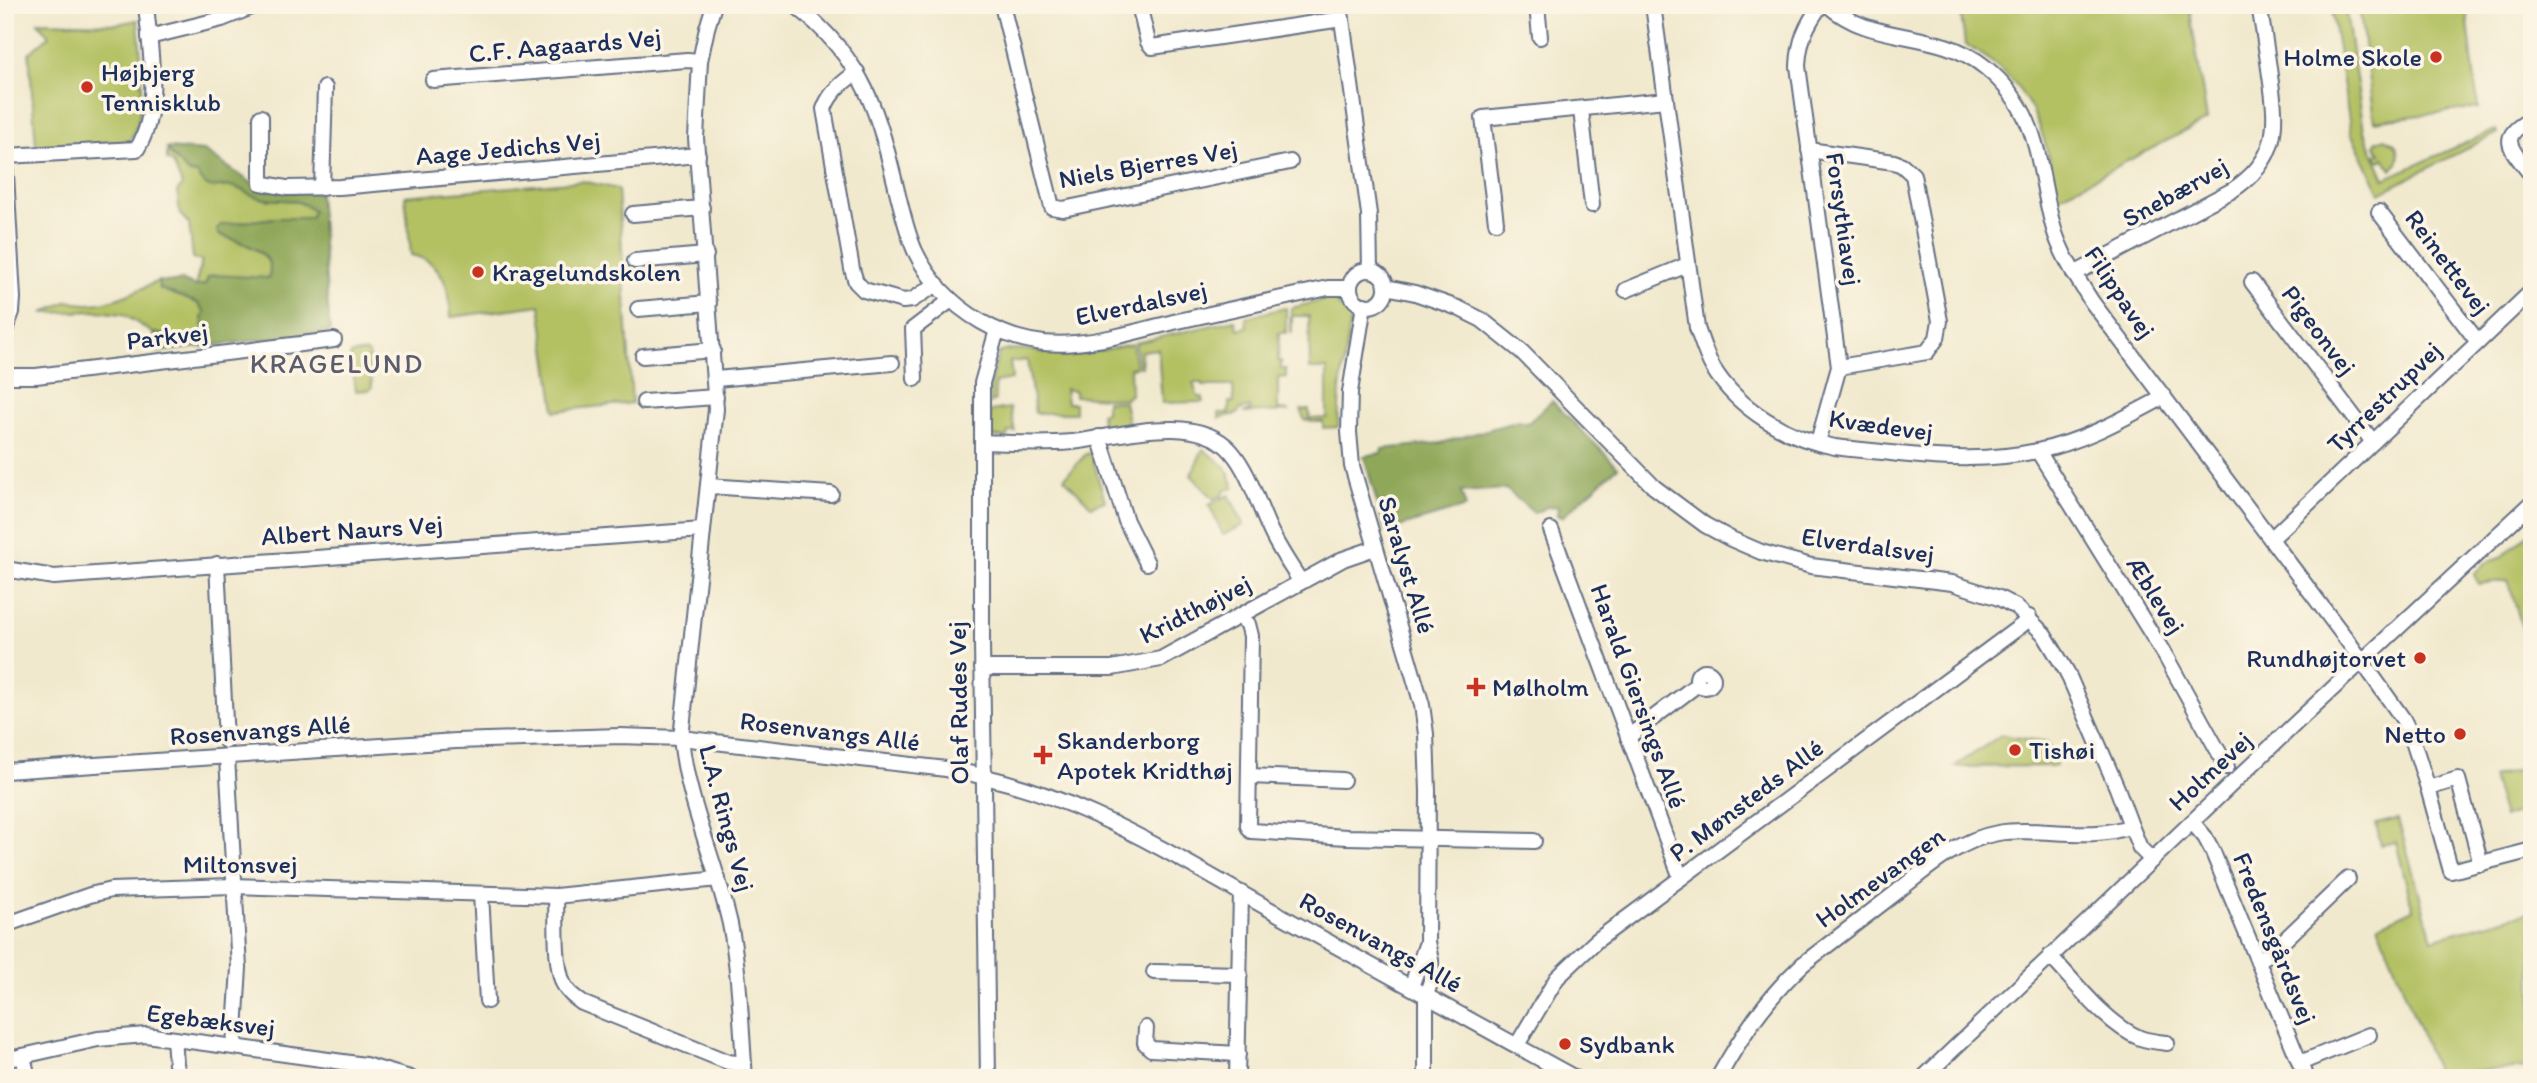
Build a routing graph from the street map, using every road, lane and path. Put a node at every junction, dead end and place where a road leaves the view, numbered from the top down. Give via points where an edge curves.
1 (146, 5) edge
2 (257, 5) edge
3 (714, 5) edge
4 (794, 5) edge
5 (1002, 5) edge
6 (1139, 5) edge
7 (1537, 5) edge
8 (1653, 5) edge
9 (1821, 5) edge
10 (1828, 5) edge
11 (2259, 5) edge
12 (1341, 12) edge
13 (149, 37) junction
14 (1540, 37) dead end
15 (700, 61) junction
16 (857, 72) junction
17 (433, 80) dead end
18 (325, 88) dead end
19 (1666, 100) junction
20 (1581, 110) junction
21 (261, 117) dead end
22 (2532, 119) edge
23 (1809, 150) junction
24 (698, 155) junction
25 (6, 156) edge
26 (1290, 162) dead end
27 (2532, 176) edge
28 (322, 188) junction
29 (1592, 205) dead end
30 (702, 208) junction
31 (2379, 212) dead end
32 (633, 214) dead end
33 (1496, 222) dead end
34 (706, 255) junction
35 (635, 261) dead end
36 (1688, 265) junction
37 (1370, 270) junction
38 (2074, 274) junction
39 (2252, 282) dead end
40 (937, 284) junction
41 (1386, 287) junction
42 (1350, 288) junction
43 (1626, 290) dead end
44 (2532, 291) edge
45 (951, 300) junction
46 (709, 303) junction
47 (1364, 305) junction
48 (638, 309) dead end
49 (997, 330) junction
50 (5, 331) edge
51 (334, 340) dead end
52 (2478, 342) junction
53 (713, 350) junction
54 (643, 356) dead end
55 (892, 363) dead end
56 (1839, 367) junction
57 (5, 376) edge
58 (716, 379) junction
59 (915, 379) dead end
60 (716, 397) junction
61 (2164, 397) junction
62 (644, 402) dead end
63 (1099, 437) junction
64 (982, 442) junction
65 (1818, 442) junction
66 (2373, 442) junction
67 (2038, 451) junction
68 (708, 486) junction
69 (831, 494) dead end
70 (2532, 503) edge
71 (703, 530) junction
72 (1551, 530) dead end
73 (2271, 539) junction
74 (1376, 548) junction
75 (1147, 562) dead end
76 (217, 564) junction
77 (5, 569) edge
78 (1301, 582) junction
79 (1239, 616) junction
80 (2029, 617) junction
81 (2362, 661) junction
82 (982, 668) junction
83 (1698, 684) dead end
84 (1628, 737) junction
85 (681, 738) junction
86 (226, 741) dead end
87 (227, 757) junction
88 (2227, 767) dead end
89 (5, 771) edge
90 (984, 776) junction
91 (1249, 776) junction
92 (1343, 780) dead end
93 (2428, 788) junction
94 (2192, 822) junction
95 (2131, 826) junction
96 (1426, 839) junction
97 (1534, 841) dead end
98 (2532, 850) edge
99 (2152, 860) junction
100 (2481, 864) junction
101 (1681, 878) junction
102 (718, 879) junction
103 (2348, 879) dead end
104 (233, 886) junction
105 (1241, 893) junction
106 (481, 894) junction
107 (556, 895) junction
108 (5, 925) edge
109 (1426, 943) junction
110 (2050, 956) junction
111 (2258, 961) junction
112 (1154, 972) dead end
113 (1240, 974) junction
114 (1411, 987) junction
115 (1426, 995) junction
116 (487, 1001) dead end
117 (1146, 1028) dead end
118 (2369, 1035) dead end
119 (174, 1039) junction
120 (2167, 1043) dead end
121 (1517, 1045) junction
122 (234, 1046) junction
123 (1238, 1054) junction
124 (23, 1056) junction
125 (5, 1060) edge
126 (2300, 1063) junction
127 (745, 1071) edge
128 (1929, 1076) edge
129 (28, 1078) edge
130 (179, 1078) edge
131 (410, 1078) edge
132 (988, 1078) edge
133 (1237, 1078) edge
134 (1426, 1078) edge
135 (1575, 1078) edge
136 (1718, 1078) edge
137 (2306, 1078) edge

1 - 13 street
2 - 13 street
3 - 15 street, L.A. Rings Vej
4 - 16 street, Elverdalsvej via 831,38
5 - 26 street, Niels Bjerres Vej via 1052,207 1063,209
6 - 12 street via 1152,47
7 - 14 street
8 - 19 street, Kvædevej
9 - 23 street, Forsythiavej via 1805,28 1798,51
10 - 38 street, Filippavej via 1871,29 1939,42 1998,80 2028,119 2053,228
11 - 38 street, Snebærvej via 2276,115 2272,145 2258,169 2231,191
12 - 37 street via 1369,214
13 - 25 street via 151,96 137,149
15 - 17 street, C.F. Aagaards Vej
15 - 24 street, L.A. Rings Vej
16 - 40 street, Elverdalsvej via 881,123 907,230
16 - 40 street via 828,98 824,109 856,282 864,290 903,301
18 - 28 street
19 - 20 street
19 - 36 street, Kvædevej
20 - 29 street
20 - 33 street via 1483,118
21 - 28 street, Aage Jedichs Vej via 261,183
22 - 27 street via 2517,126 2510,137 2511,148
23 - 56 street, Forsythiavej
23 - 56 street via 1894,162 1913,175 1940,313 1937,338 1927,352
24 - 28 street, Aage Jedichs Vej
24 - 30 street, L.A. Rings Vej
25 - 50 street via 13,298
30 - 32 street
30 - 34 street, L.A. Rings Vej
31 - 52 street, Reinettevej
34 - 35 street
34 - 46 street, L.A. Rings Vej
36 - 43 street
36 - 65 street, Kvædevej via 1697,328 1713,368 1755,412 1792,434
37 - 41 street via 1381,275
37 - 42 street via 1353,276
38 - 61 street, Filippavej
39 - 66 street, Pigeonvej
40 - 45 street, Elverdalsvej
41 - 47 street via 1377,303
41 - 80 street, Elverdalsvej via 1415,293 1482,320 1522,352 1654,487 1704,525 1731,539 1811,566 1952,583 1999,598
42 - 47 street via 1352,297
42 - 49 street, Elverdalsvej via 1328,288 1074,344 1029,340
44 - 52 street, Tyrrestrupvej
45 - 49 street, Elverdalsvej
45 - 59 street via 914,329
46 - 48 street
46 - 53 street, L.A. Rings Vej
47 - 74 street, Saralyst Allé via 1350,392 1349,432 1352,466
49 - 64 street, Olaf Rudes Vej via 982,383
51 - 57 street, Parkvej
52 - 66 street, Tyrrestrupvej
53 - 54 street
53 - 58 street, L.A. Rings Vej
55 - 58 street
56 - 65 street, Forsythiavej
58 - 60 street, L.A. Rings Vej
60 - 62 street
60 - 68 street, L.A. Rings Vej
61 - 67 street, Kvædevej via 2092,434
61 - 73 street, Filippavej
63 - 64 street via 1050,444
63 - 75 street via 1126,522
63 - 78 street via 1147,429 1176,430 1220,442 1238,460 1273,536
64 - 82 street, Olaf Rudes Vej
65 - 67 street, Kvædevej via 1959,460
66 - 73 street, Tyrrestrupvej
67 - 88 street, Æblevej via 2166,657
68 - 69 street
68 - 71 street, L.A. Rings Vej
70 - 81 street, Holmevej
71 - 76 street, Albert Naurs Vej
71 - 85 street, L.A. Rings Vej
72 - 84 street, Harald Giersings Allé
73 - 81 street, Filippavej
74 - 78 street, Kridthøjvej via 1343,559
74 - 96 street, Saralyst Allé via 1422,705 1427,752
76 - 77 street, Albert Naurs Vej via 54,577
76 - 86 street
78 - 79 street, Kridthøjvej
79 - 82 street, Kridthøjvej via 1146,663 1112,668
79 - 91 street via 1248,624 1251,636
80 - 95 street, Elverdalsvej via 2067,672
80 - 101 street, P. Mønsteds Allé
81 - 93 street, Filippavej via 2403,719
81 - 94 street, Holmevej
82 - 90 street, Olaf Rudes Vej
83 - 84 street
84 - 101 street, Harald Giersings Allé
85 - 87 street, Rosenvangs Allé via 527,738
85 - 90 street, Rosenvangs Allé
85 - 102 street, L.A. Rings Vej via 684,764
87 - 89 street, Rosenvangs Allé
87 - 104 street
90 - 105 street, Rosenvangs Allé via 1083,808
90 - 132 street, Olaf Rudes Vej
91 - 92 street
91 - 96 street via 1251,831
93 - 100 street, Filippavej via 2451,871
93 - 100 street via 2458,779
94 - 99 street, Holmevej
94 - 111 street, Fredensgårdsvej via 2212,850
95 - 99 street, Elverdalsvej via 2140,848
95 - 136 street, Holmevangen via 2100,833 1994,834 1943,857 1786,979 1754,1018
96 - 97 street
96 - 109 street, Saralyst Allé
98 - 100 street
99 - 110 street, Holmevej
101 - 121 street, P. Mønsteds Allé via 1566,969
102 - 107 street, Miltonsvej
102 - 127 street, L.A. Rings Vej via 735,951
103 - 111 street
104 - 106 street, Miltonsvej
104 - 108 street, Miltonsvej via 111,890
104 - 122 street via 239,968
105 - 113 street
105 - 114 street, Rosenvangs Allé
106 - 107 street, Miltonsvej
106 - 116 street
107 - 127 street via 559,966 569,994
109 - 114 street, Saralyst Allé
109 - 115 street, Saralyst Allé via 1431,981
110 - 120 street via 2113,1021 2143,1039
110 - 128 street, Holmevej
111 - 126 street, Fredensgårdsvej
112 - 113 street
113 - 123 street
114 - 115 street, Rosenvangs Allé
115 - 121 street, Rosenvangs Allé
115 - 134 street, Saralyst Allé
117 - 123 street via 1151,1049
118 - 126 street
119 - 122 street, Egebæksvej
119 - 124 street, Egebæksvej via 122,1036
119 - 130 street
121 - 135 street, Rosenvangs Allé
122 - 131 street, Egebæksvej via 365,1065
123 - 133 street
124 - 125 street, Egebæksvej
124 - 129 street
126 - 137 street, Fredensgårdsvej

